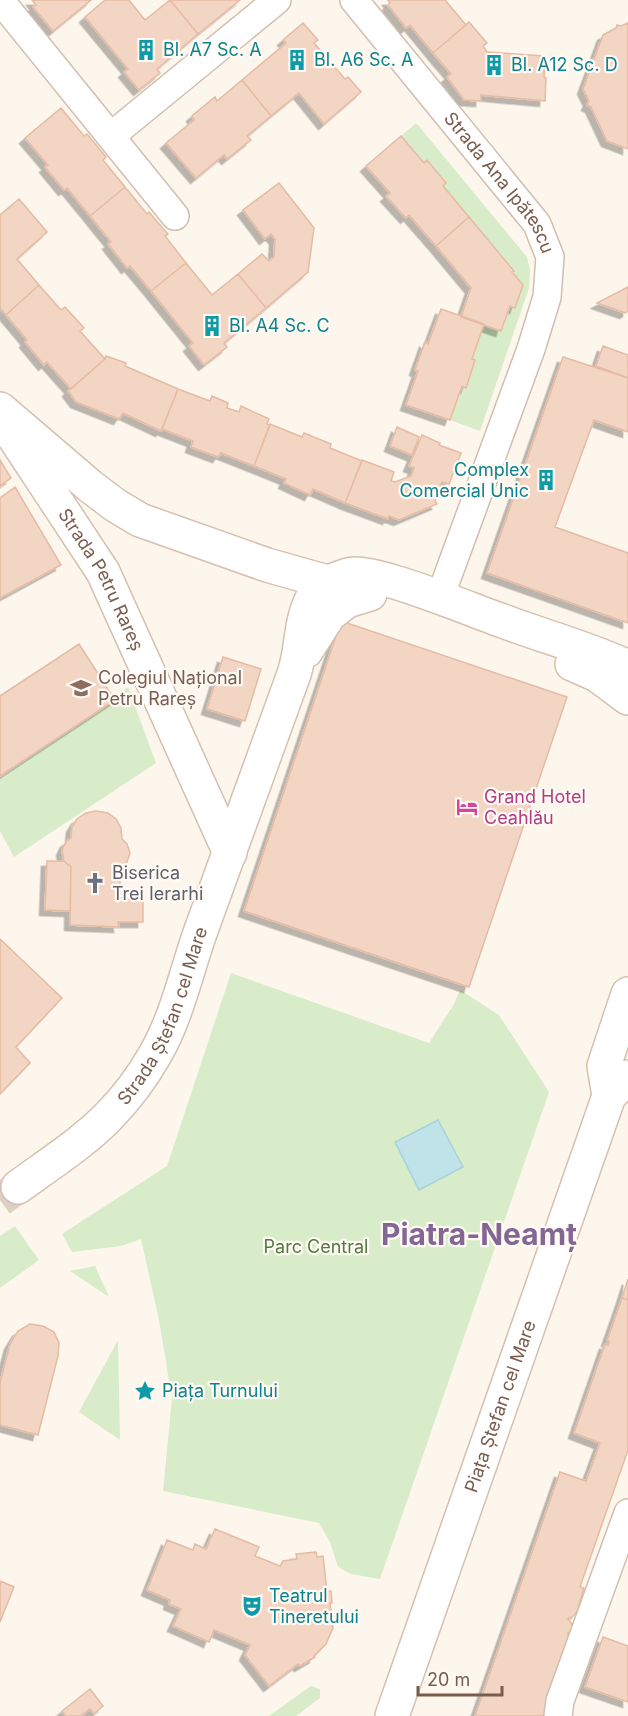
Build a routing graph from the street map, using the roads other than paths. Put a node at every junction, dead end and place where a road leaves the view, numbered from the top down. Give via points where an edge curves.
1 (0, 0) edge
2 (277, 0) edge
3 (354, 0) edge
4 (111, 136) junction
5 (175, 216) dead end
6 (0, 410) edge
7 (0, 415) edge
8 (267, 565) junction
9 (329, 582) junction
10 (369, 594) junction
11 (440, 597) junction
12 (304, 616) junction
13 (628, 667) edge
14 (296, 668) junction
15 (628, 698) edge
16 (230, 853) junction
17 (628, 994) edge
18 (619, 1087) edge
19 (18, 1187) tunnel mouth
20 (628, 1514) edge
21 (392, 1716) edge
22 (558, 1716) edge

1 - 4 street
2 - 4 street
3 - 11 street, Strada Ana Ipătescu via 537,224 550,257 547,297 531,349
4 - 5 street
6 - 8 main road, Strada Petru Rareș via 90,486 140,520
7 - 16 main road, Strada Petru Rareș via 103,572
8 - 9 main road, Strada Petru Rareș
8 - 12 main road via 293,594
9 - 10 main road, Strada Petru Rareș
9 - 11 main road via 352,573 375,576
9 - 12 main road, Strada Ștefan cel Mare via 315,592
10 - 14 main road, Strada Ștefan cel Mare via 347,601 329,615
10 - 15 main road, Strada Petru Rareș via 580,667
11 - 13 main road
12 - 14 main road, Strada Ștefan cel Mare
14 - 16 main road, Strada Ștefan cel Mare
16 - 19 main road, Strada Ștefan cel Mare via 157,1052 107,1118
17 - 18 main road, Piața Ștefan cel Mare via 604,1066
18 - 21 main road, Piața Ștefan cel Mare
20 - 22 street via 560,1701

